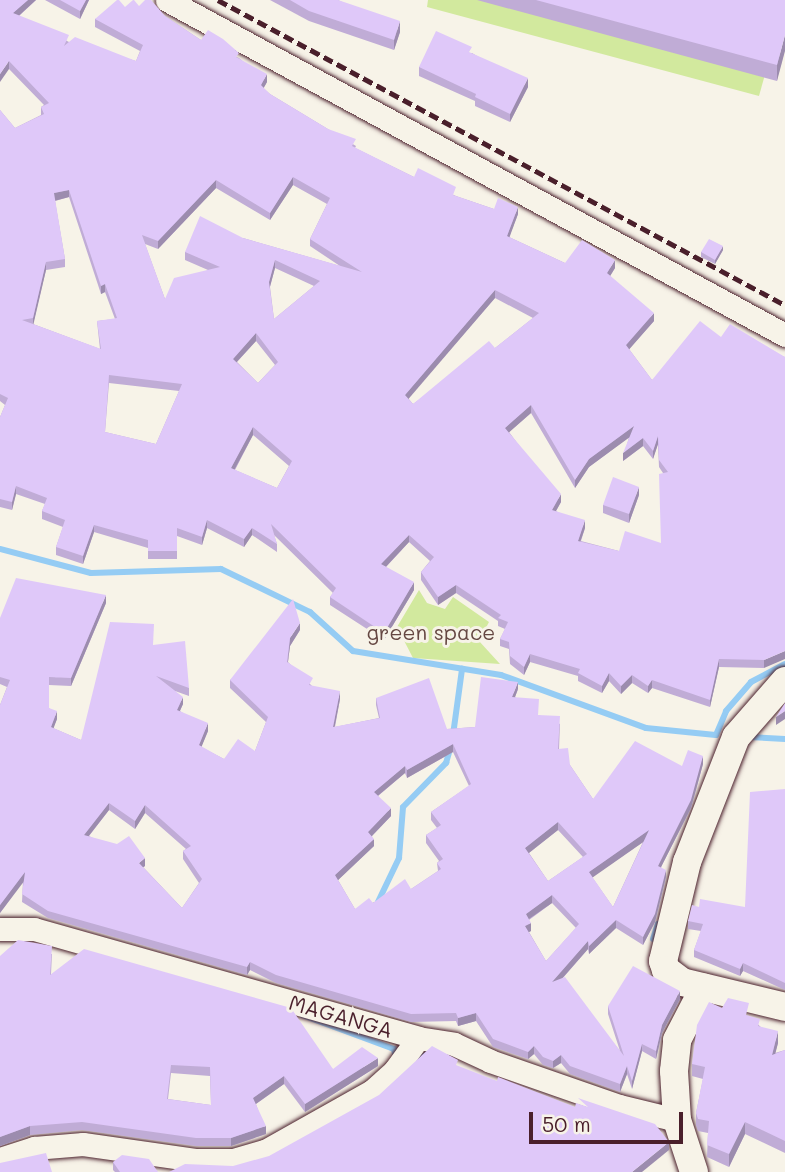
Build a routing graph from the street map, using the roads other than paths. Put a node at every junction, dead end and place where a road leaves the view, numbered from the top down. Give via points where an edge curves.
1 (167, 0) edge
2 (785, 335) edge
3 (785, 681) edge
4 (0, 929) edge
5 (704, 988) junction
6 (785, 1007) edge
7 (418, 1038) junction
8 (677, 1120) junction
9 (3, 1163) edge
10 (694, 1172) edge

1 - 2 street
3 - 5 street via 736,737 687,862 667,931 666,970 682,982
4 - 7 street, MAGANGA via 34,929
5 - 6 street
5 - 8 street via 677,1040
7 - 8 street, MAGANGA via 454,1044 619,1106
7 - 9 street via 395,1070 372,1091 265,1151 233,1160 195,1160 83,1144 34,1148
8 - 10 street

